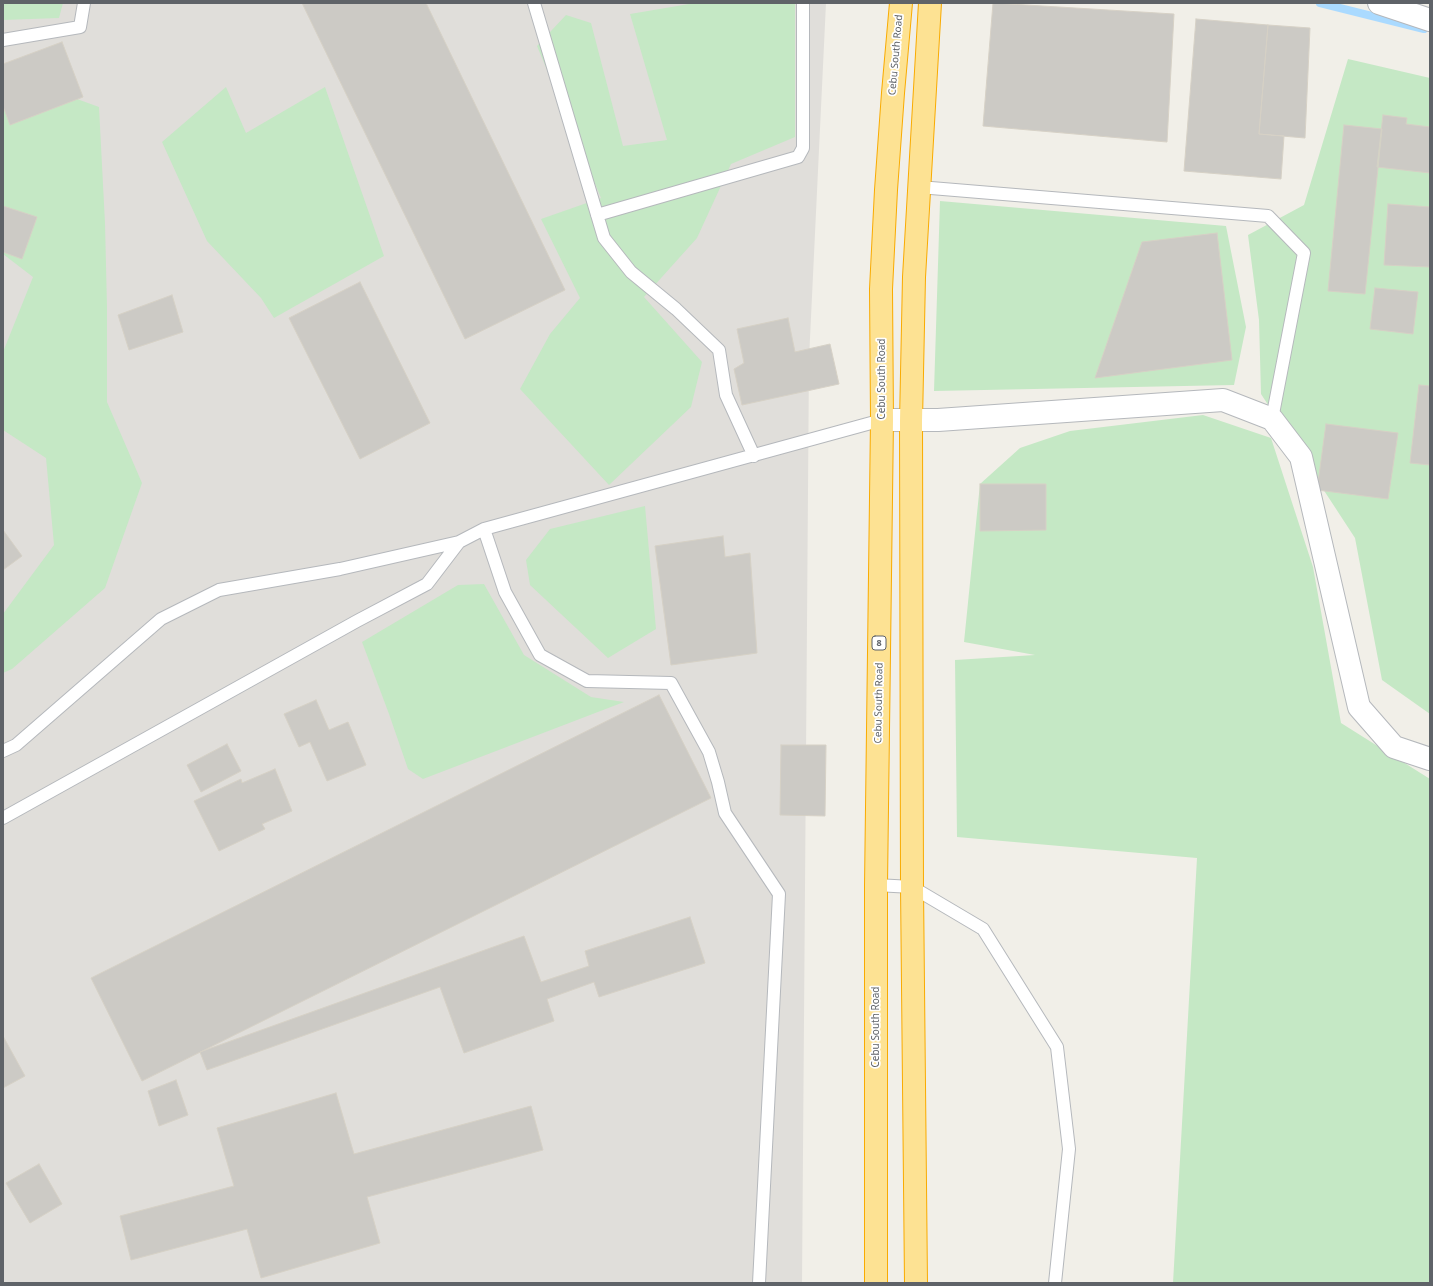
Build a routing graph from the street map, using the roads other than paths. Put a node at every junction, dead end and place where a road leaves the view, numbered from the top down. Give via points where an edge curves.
1 (84, 3) edge
2 (534, 3) edge
3 (803, 3) edge
4 (901, 3) edge
5 (930, 3) edge
6 (1379, 3) edge
7 (1430, 20) edge
8 (3, 40) edge
9 (920, 187) junction
10 (598, 215) junction
11 (1272, 419) junction
12 (882, 420) junction
13 (911, 421) junction
14 (754, 456) junction
15 (484, 530) junction
16 (459, 542) junction
17 (3, 751) edge
18 (1430, 759) edge
19 (3, 818) edge
20 (876, 885) junction
21 (912, 887) junction
22 (759, 1283) edge
23 (876, 1283) edge
24 (916, 1283) edge
25 (1055, 1283) edge

1 - 8 lane via 80,27
2 - 10 lane
3 - 10 lane via 804,148 798,157
4 - 12 highway, Cebu South Road / 8 via 882,274
5 - 9 highway
6 - 7 street
9 - 11 lane via 1268,216 1304,253
9 - 13 highway via 914,277
10 - 14 lane via 604,238 631,272 676,309 719,350 726,395
11 - 13 street via 1223,400
11 - 18 street via 1301,457 1359,707 1394,747
12 - 13 street
12 - 14 lane
12 - 20 highway, Cebu South Road / 8
13 - 21 highway
14 - 15 lane
15 - 16 lane
15 - 22 lane via 505,592 540,655 587,681 671,683 709,752 725,813 778,894
16 - 17 lane via 340,569 219,590 161,619 16,745
16 - 19 lane via 427,584
20 - 21 lane
20 - 23 highway, Cebu South Road / 8
21 - 24 highway
21 - 25 lane via 983,929 1057,1047 1069,1149

